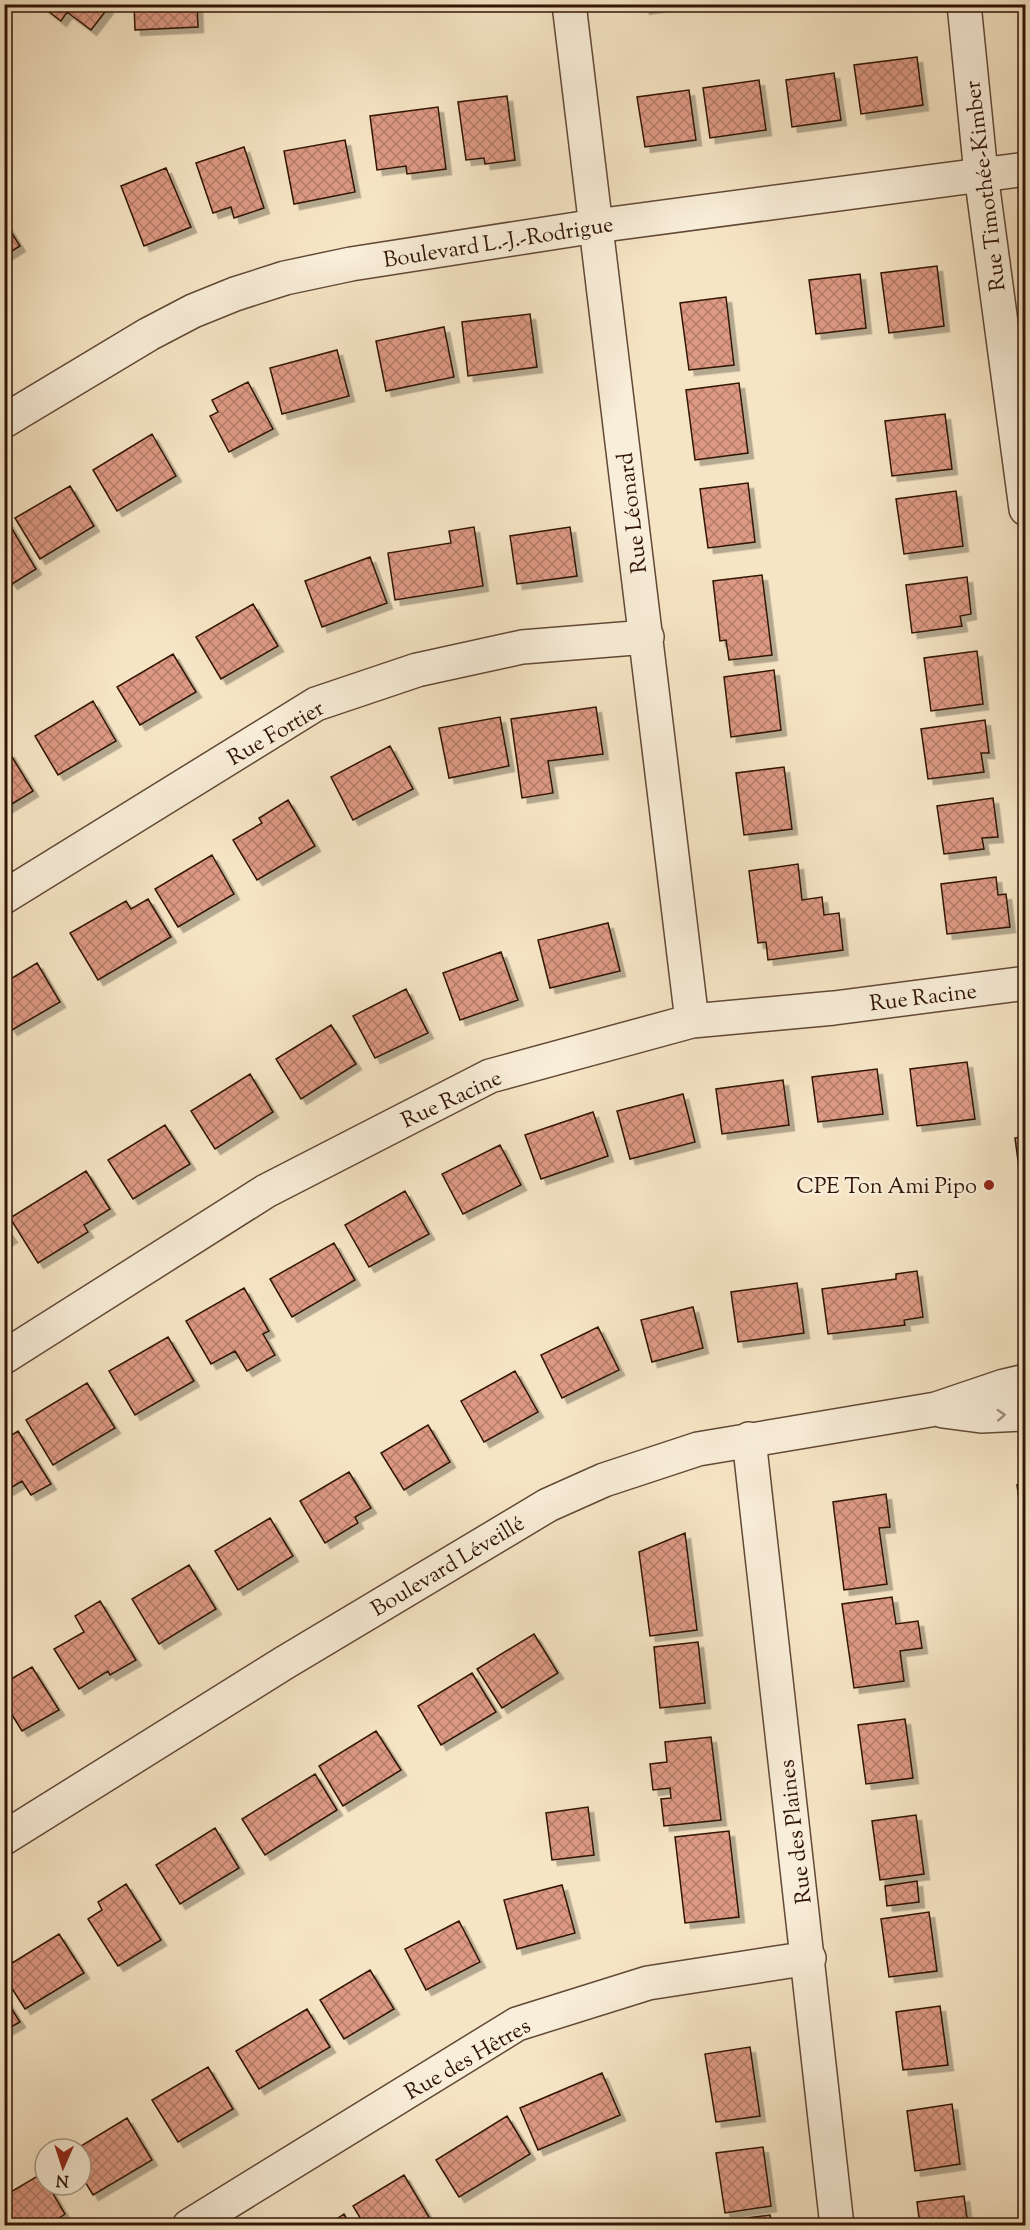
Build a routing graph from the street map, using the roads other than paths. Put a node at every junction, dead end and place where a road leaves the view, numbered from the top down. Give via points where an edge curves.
1 (568, 4) edge
2 (964, 4) edge
3 (1026, 170) edge
4 (981, 174) junction
5 (596, 226) junction
6 (4, 421) edge
7 (1026, 509) edge
8 (647, 637) junction
9 (4, 897) edge
10 (1026, 983) edge
11 (692, 1021) junction
12 (4, 1357) edge
13 (1026, 1381) edge
14 (936, 1409) junction
15 (1026, 1414) edge
16 (749, 1439) junction
17 (4, 1838) edge
18 (809, 1958) junction
19 (189, 2226) edge
20 (837, 2226) edge

1 - 5 street, Rue Léonard
2 - 4 street, Rue Timothée-Kimber
3 - 4 street, Boulevard L.-J.-Rodrigue
4 - 5 street, Boulevard L.-J.-Rodrigue
4 - 7 street, Rue Timothée-Kimber
5 - 6 street, Boulevard L.-J.-Rodrigue via 351,264 235,294 149,334
5 - 8 street, Rue Léonard
8 - 9 street, Rue Fortier via 522,647 417,670 316,704
8 - 11 street, Rue Léonard
10 - 11 street, Rue Racine via 834,1008
11 - 12 street, Rue Racine via 490,1076 266,1191
13 - 14 street, Boulevard Léveillé
14 -> 15 street, Boulevard Léveillé via 981,1416
14 - 16 street, Boulevard Léveillé
16 - 17 street, Boulevard Léveillé via 654,1463 548,1505 284,1663
16 - 18 street, Rue des Plaines
18 - 19 street, Rue des Hêtres via 648,1983 517,2024
18 - 20 street, Rue des Plaines

